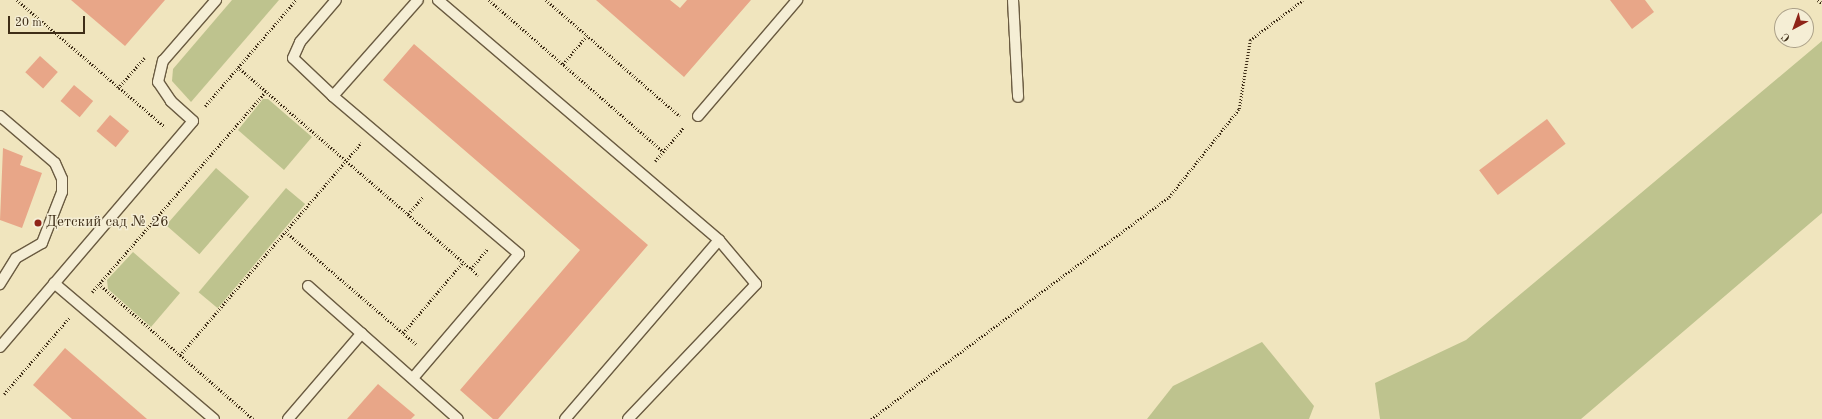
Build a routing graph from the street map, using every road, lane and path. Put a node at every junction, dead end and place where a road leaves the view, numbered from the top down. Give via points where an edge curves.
1 (17, 0) edge
2 (216, 0) edge
3 (296, 0) edge
4 (336, 0) edge
5 (418, 0) edge
6 (438, 0) edge
7 (488, 0) edge
8 (546, 0) edge
9 (797, 0) edge
10 (1013, 0) edge
11 (1303, 0) edge
12 (1818, 0) edge
13 (1822, 3) edge
14 (587, 35) junction
15 (562, 64) junction
16 (238, 67) junction
17 (266, 92) junction
18 (333, 96) junction
19 (1018, 97) dead end
20 (0, 116) edge
21 (698, 116) joint
22 (193, 120) junction
23 (688, 122) junction
24 (372, 130) junction
25 (179, 138) junction
26 (663, 151) junction
27 (346, 161) junction
28 (643, 175) junction
29 (436, 183) junction
30 (408, 214) junction
31 (286, 231) junction
32 (498, 236) junction
33 (719, 240) junction
34 (463, 262) junction
35 (471, 268) junction
36 (54, 283) junction
37 (0, 284) edge
38 (99, 284) junction
39 (308, 286) dead end
40 (492, 287) junction
41 (80, 306) junction
42 (362, 333) junction
43 (403, 333) junction
44 (0, 347) edge
45 (180, 355) junction
46 (431, 357) junction
47 (413, 378) junction
48 (4, 394) dead end
49 (214, 419) edge
50 (253, 419) edge
51 (288, 419) edge
52 (458, 419) edge
53 (565, 419) edge
54 (628, 419) edge
55 (871, 419) edge

1 - 25 path
2 - 22 lane via 163,61 158,82 171,101
3 - 16 path
4 - 18 lane via 300,42 293,58
5 - 18 lane
6 - 28 lane
7 - 15 path
8 - 14 path
9 - 21 lane
10 - 19 lane
11 - 55 path via 1250,40 1239,109 1169,197
12 - 13 path
14 - 15 path
14 - 23 path
15 - 26 path
16 - 17 path
16 - 22 path
17 - 27 path
17 - 38 path
18 - 24 lane
20 - 37 lane via 55,163 62,179 62,192 42,243 16,258
21 - 23 path
22 - 25 lane
23 - 26 path
24 - 27 path
24 - 29 lane
25 - 36 lane
26 - 28 path
27 - 30 path
27 - 31 path
28 - 33 lane
29 - 30 path
29 - 32 lane
30 - 34 path
31 - 43 path
31 - 45 path
32 - 35 path
32 - 40 lane via 520,254
33 - 53 lane
33 - 54 lane via 756,284
34 - 35 path
34 - 43 path
35 - 40 path
36 - 41 lane
36 - 44 lane
38 - 41 path
38 - 45 path
39 - 42 lane
40 - 46 lane
41 - 48 path
41 - 49 lane
42 - 47 lane
42 - 51 lane
43 - 46 path
45 - 50 path
46 - 47 lane
47 - 52 lane

